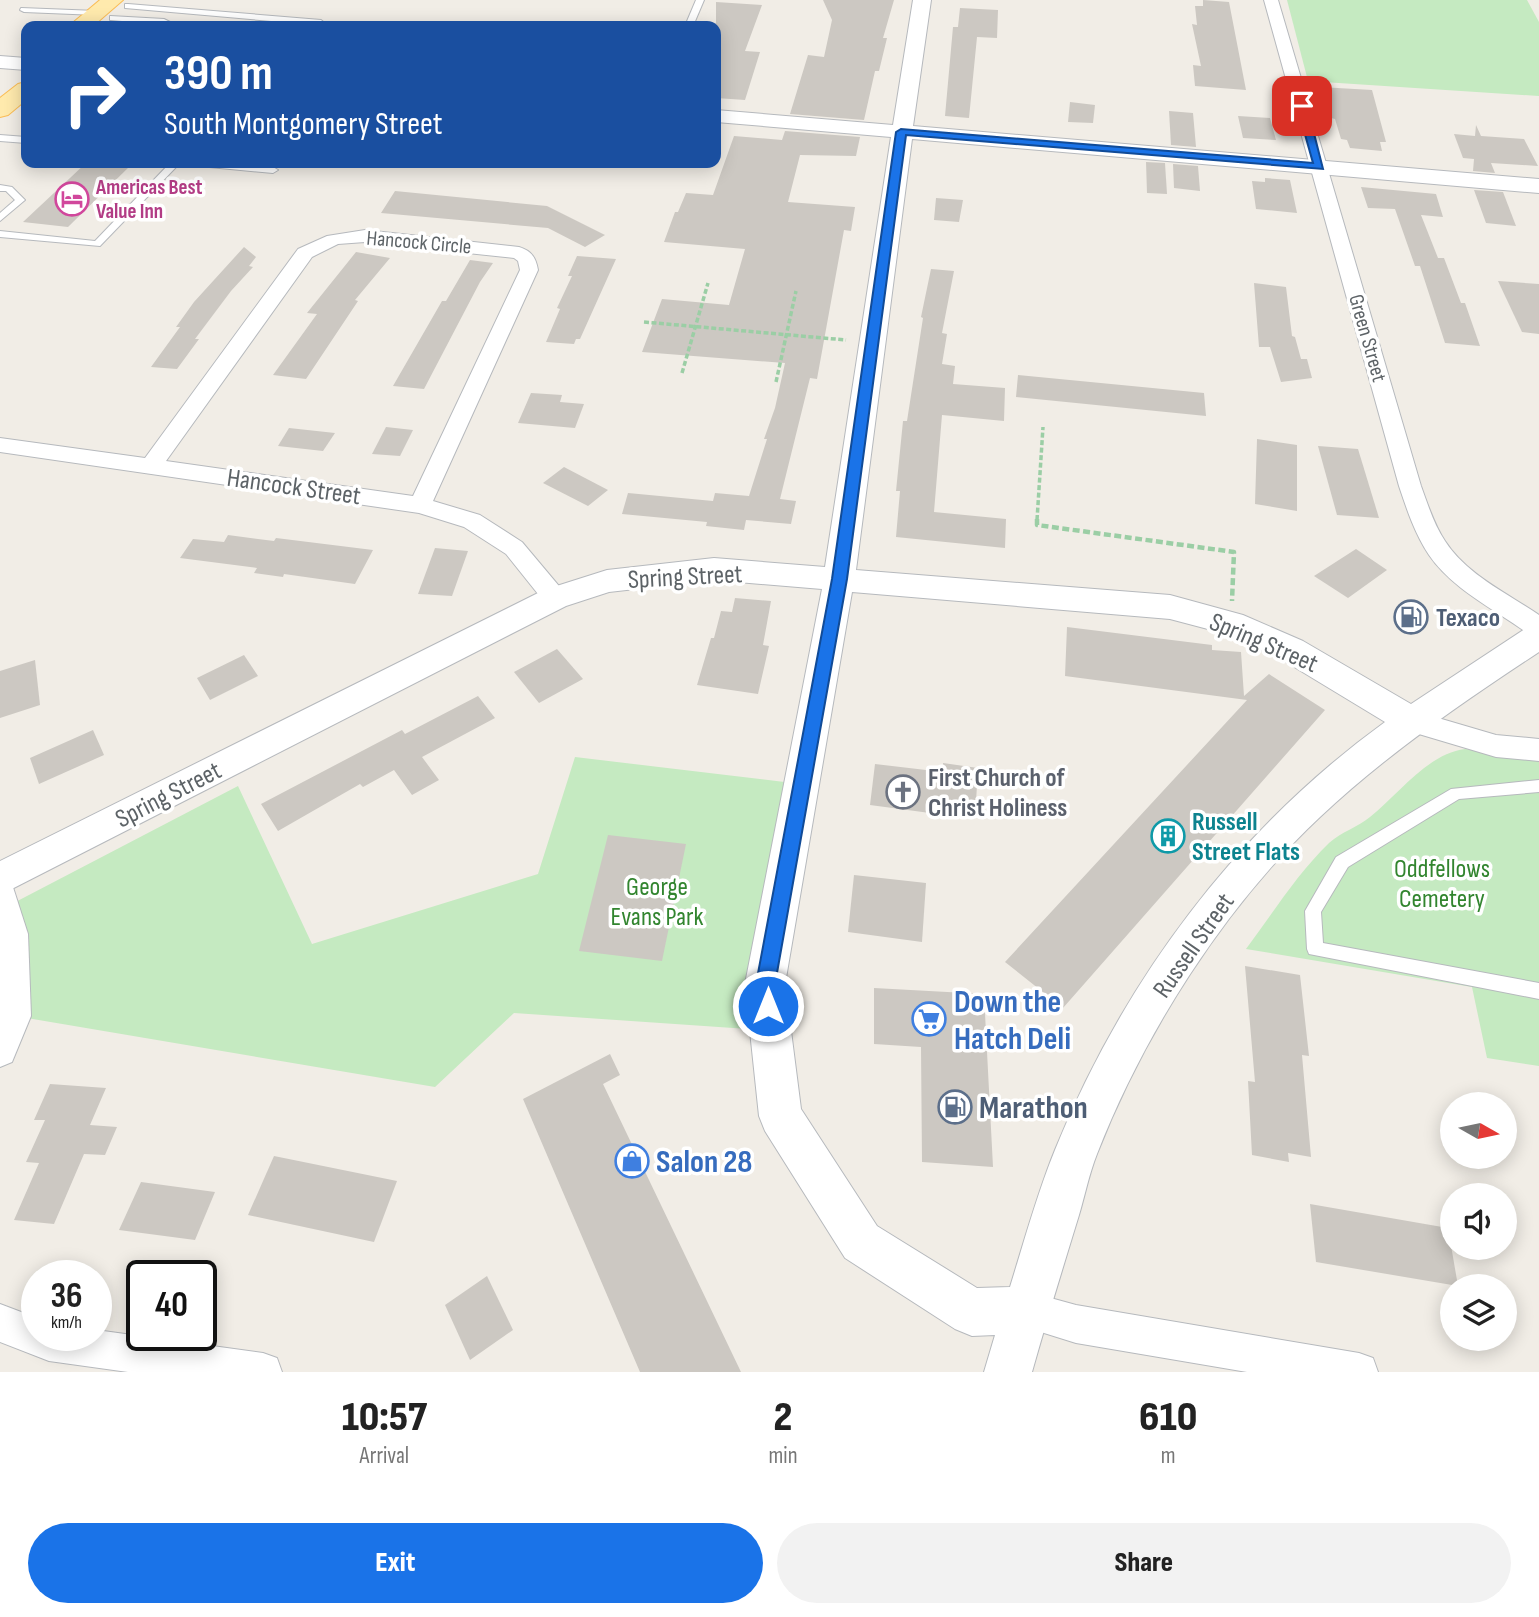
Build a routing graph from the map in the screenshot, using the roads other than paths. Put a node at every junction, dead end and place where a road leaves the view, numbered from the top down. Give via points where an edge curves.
1 (700, 0) edge
2 (922, 0) edge
3 (1271, 0) edge
4 (24, 10) dead end
5 (117, 14) edge
6 (254, 16) junction
7 (277, 18) junction
8 (95, 21) edge
9 (164, 21) edge
10 (249, 21) edge
11 (274, 21) edge
12 (310, 21) edge
13 (691, 21) edge
14 (0, 62) edge
15 (21, 65) edge
16 (21, 70) edge
17 (0, 89) edge
18 (21, 93) edge
19 (0, 110) edge
20 (721, 116) edge
21 (21, 132) edge
22 (901, 132) junction
23 (0, 138) edge
24 (15, 139) junction
25 (21, 140) edge
26 (1320, 167) junction
27 (170, 168) edge
28 (252, 168) edge
29 (273, 170) dead end
30 (1539, 186) edge
31 (0, 188) edge
32 (0, 218) edge
33 (0, 234) edge
34 (0, 445) edge
35 (151, 466) junction
36 (420, 505) junction
37 (839, 579) junction
38 (555, 598) junction
39 (1539, 628) edge
40 (1539, 636) edge
41 (1411, 721) junction
42 (1539, 750) edge
43 (1539, 786) edge
44 (0, 879) edge
45 (0, 890) edge
46 (1539, 990) edge
47 (0, 1051) edge
48 (1025, 1310) junction
49 (0, 1323) edge
50 (263, 1372) edge
51 (1008, 1372) edge
52 (1359, 1372) edge

1 - 13 lane
2 - 22 street
3 - 26 street, Green Street
4 - 5 lane
5 - 6 lane
5 - 8 main road
5 - 9 lane
6 - 7 lane
6 - 10 lane
7 - 11 lane
7 - 12 lane
14 - 15 street
16 - 17 main road
18 - 19 main road
20 - 22 street
21 - 24 lane
22 - 26 street
22 - 37 street
23 - 24 lane
24 - 25 lane
26 - 30 street
26 - 39 street, Green Street via 1410,486 1428,534 1441,554 1467,578
27 - 33 lane via 97,244
28 - 29 lane
31 - 32 lane via 9,188 20,200
34 - 35 street, Hancock Street
35 - 36 street, Hancock Street
35 - 36 street, Hancock Circle via 304,253 322,241 365,236 519,253 530,270
36 - 38 street, Hancock Street via 472,521 514,548
37 - 38 street, Spring Street via 715,569 607,581
37 - 41 street, Spring Street via 1170,607 1222,620 1319,664
37 - 48 street via 765,984 780,1116 861,1242 972,1312
38 - 44 street, Spring Street
40 - 41 street, Russell Street
41 - 42 street via 1496,746
41 - 48 street, Russell Street via 1303,809 1218,903 1137,1027 1078,1146
43 - 46 lane via 1456,793 1342,862 1313,911 1315,949
45 - 47 street via 13,934 15,1016
48 - 51 street, Russell Street
48 - 52 street via 1076,1324
49 - 50 street via 49,1342

